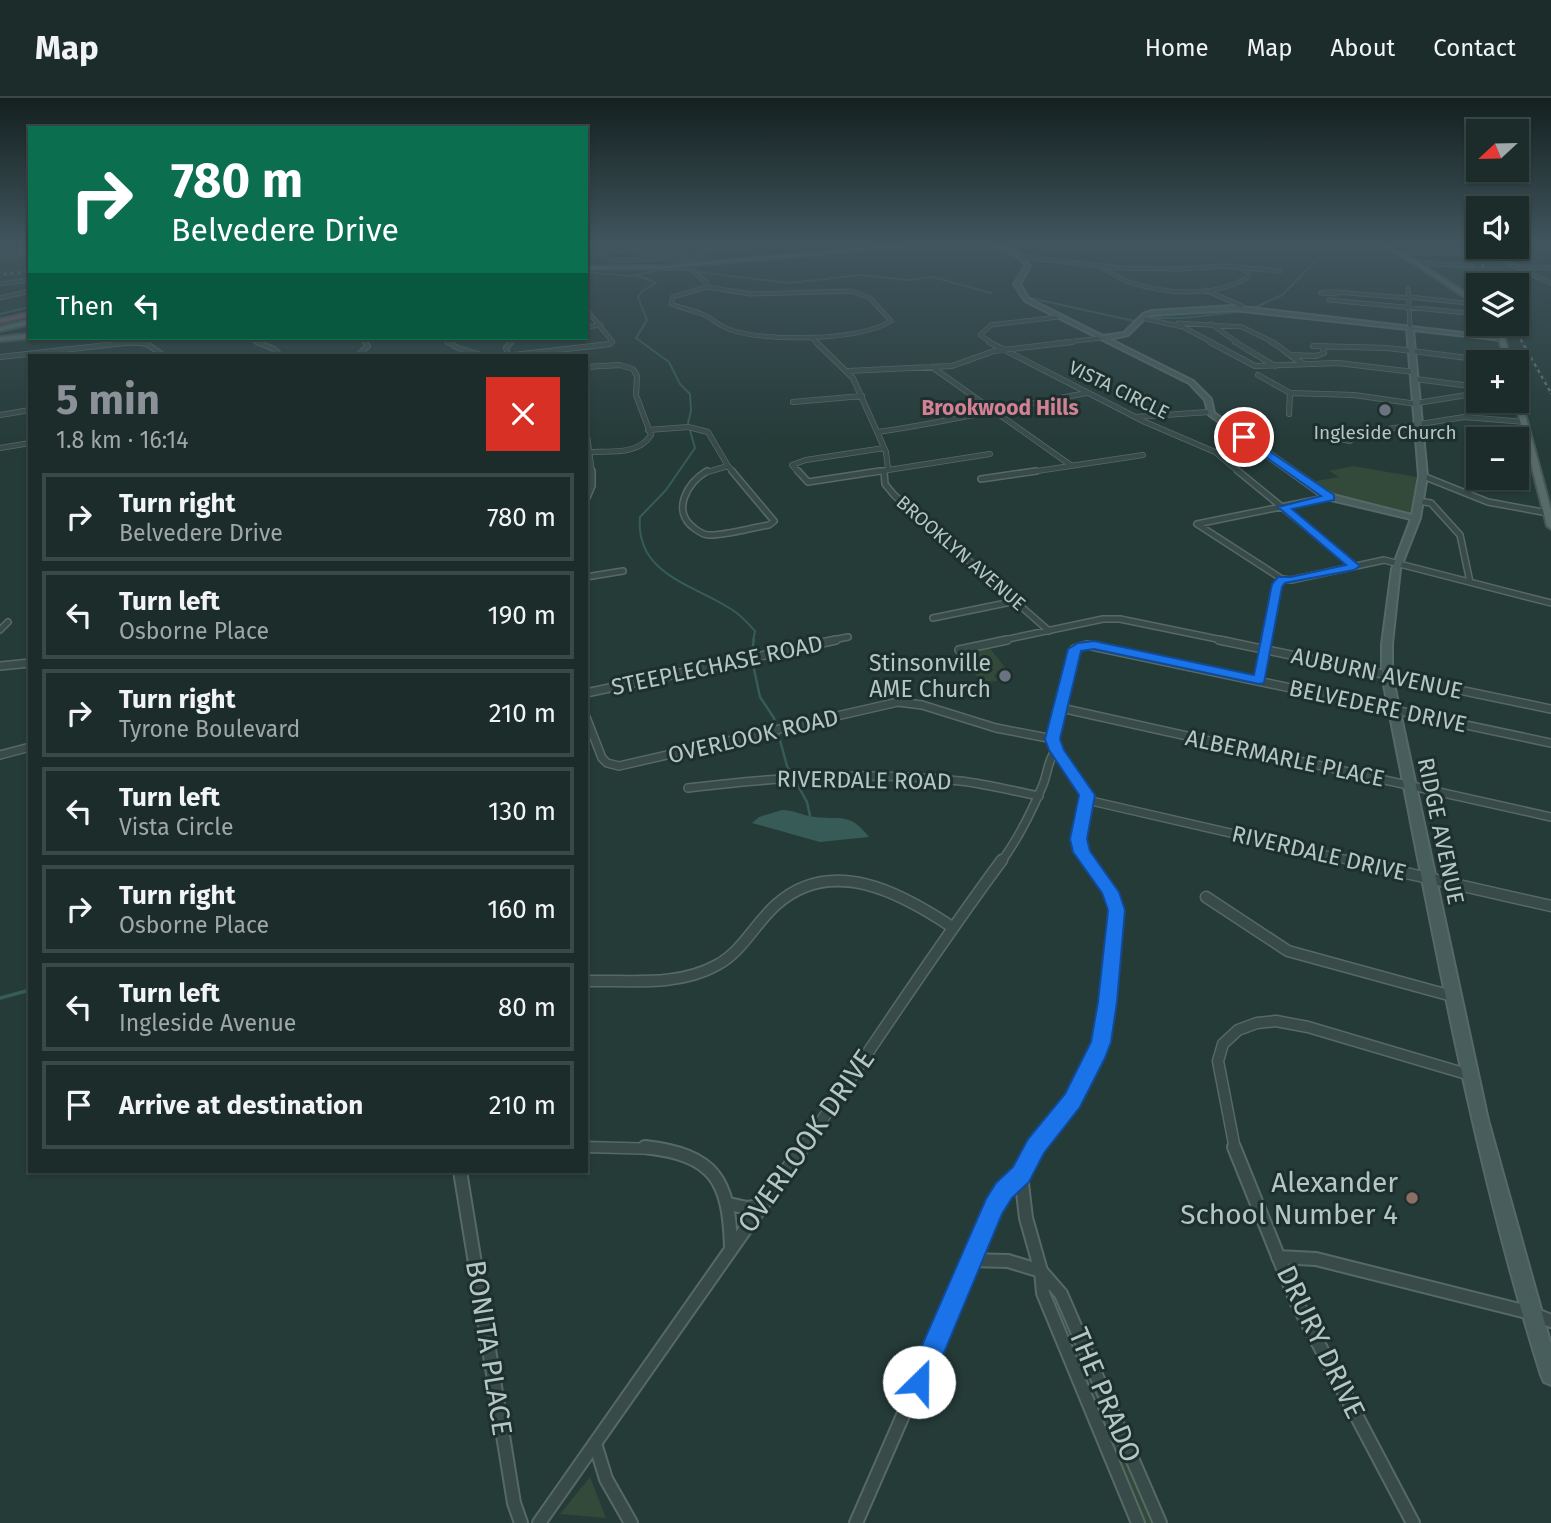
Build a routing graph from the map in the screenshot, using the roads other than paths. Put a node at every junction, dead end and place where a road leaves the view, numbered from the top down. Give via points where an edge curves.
1 (687, 310) edge
2 (880, 310) edge
3 (1046, 310) edge
4 (1222, 310) edge
5 (1246, 310) edge
6 (1409, 310) edge
7 (1434, 310) edge
8 (588, 311) edge
9 (28, 313) edge
10 (28, 313) edge
11 (1466, 313) edge
12 (1058, 317) junction
13 (1141, 319) junction
14 (0, 320) edge
15 (28, 322) edge
16 (1171, 323) junction
17 (1211, 324) junction
18 (601, 325) junction
19 (588, 327) edge
20 (1410, 328) junction
21 (0, 329) edge
22 (28, 336) edge
23 (811, 337) junction
24 (1101, 338) junction
25 (1502, 338) joint
26 (0, 339) edge
27 (76, 340) dead end
28 (254, 340) edge
29 (364, 340) edge
30 (446, 340) edge
31 (1090, 340) junction
32 (1109, 342) junction
33 (1313, 346) dead end
34 (1323, 349) junction
35 (1004, 350) junction
36 (1505, 350) edge
37 (1413, 352) junction
38 (72, 353) edge
39 (162, 354) edge
40 (279, 354) edge
41 (359, 354) edge
42 (478, 354) edge
43 (523, 354) edge
44 (1290, 355) junction
45 (28, 356) edge
46 (0, 358) edge
47 (1466, 358) edge
48 (1306, 364) junction
49 (1275, 366) junction
50 (588, 367) edge
51 (932, 367) junction
52 (848, 371) junction
53 (1414, 375) junction
54 (1258, 376) dead end
55 (1466, 385) edge
56 (1087, 393) junction
57 (1290, 393) junction
58 (1466, 395) edge
59 (862, 396) junction
60 (793, 402) dead end
61 (1417, 403) junction
62 (28, 410) edge
63 (991, 410) junction
64 (1209, 412) junction
65 (1523, 413) edge
66 (1289, 414) dead end
67 (0, 415) edge
68 (1135, 417) junction
69 (1526, 422) junction
70 (1418, 425) junction
71 (648, 430) junction
72 (878, 432) junction
73 (1351, 435) dead end
74 (28, 443) edge
75 (588, 445) edge
76 (0, 448) edge
77 (884, 448) junction
78 (589, 452) junction
79 (990, 454) dead end
80 (1143, 455) dead end
81 (728, 466) junction
82 (1072, 466) junction
83 (886, 469) junction
84 (1423, 476) junction
85 (981, 479) dead end
86 (1330, 497) junction
87 (588, 498) edge
88 (1548, 499) edge
89 (1418, 501) junction
90 (1283, 507) junction
91 (1548, 513) junction
92 (1416, 519) junction
93 (1551, 526) edge
94 (1397, 564) junction
95 (1354, 566) junction
96 (623, 571) dead end
97 (588, 577) edge
98 (1282, 579) junction
99 (1470, 582) junction
100 (1016, 601) junction
101 (1551, 603) edge
102 (933, 618) dead end
103 (8, 622) dead end
104 (0, 631) edge
105 (1049, 631) junction
106 (848, 637) dead end
107 (1082, 645) joint
108 (1265, 649) junction
109 (959, 650) dead end
110 (28, 663) edge
111 (0, 666) edge
112 (1387, 675) junction
113 (1259, 680) junction
114 (588, 694) edge
115 (1060, 708) junction
116 (1394, 709) junction
117 (1551, 709) edge
118 (589, 734) edge
119 (1551, 743) edge
120 (1054, 745) junction
121 (28, 748) edge
122 (0, 755) edge
123 (1409, 785) junction
124 (688, 788) dead end
125 (1039, 796) junction
126 (1087, 800) junction
127 (1551, 817) edge
128 (1429, 878) junction
129 (1206, 897) dead end
130 (1551, 905) edge
131 (952, 927) junction
132 (588, 981) edge
133 (1452, 996) junction
134 (1470, 1075) junction
135 (588, 1147) edge
136 (461, 1173) edge
137 (1021, 1175) junction
138 (729, 1204) junction
139 (762, 1206) junction
140 (731, 1247) junction
141 (1278, 1257) junction
142 (969, 1260) junction
143 (1041, 1271) junction
144 (1531, 1313) junction
145 (1551, 1321) edge
146 (1551, 1376) edge
147 (595, 1443) junction
148 (521, 1523) edge
149 (539, 1523) edge
150 (631, 1523) edge
151 (856, 1523) edge
152 (1138, 1523) edge
153 (1160, 1523) edge
154 (1413, 1523) edge

1 - 23 street via 729,329
2 - 23 street via 889,324 872,331
3 - 12 street
4 - 13 street, VISTA CIRCLE via 1161,311
5 - 20 street, VISTA CIRCLE
6 - 20 street, RIDGE AVENUE
7 - 11 street
8 - 18 street
9 - 14 highway
10 - 14 highway
12 - 24 street
12 - 35 street via 991,325 979,335
13 - 16 street
13 - 24 street, VISTA CIRCLE via 1126,334
15 - 21 main road
16 - 17 street
16 - 49 street via 1250,365
17 - 44 street via 1242,327
17 - 49 street
18 - 19 street
18 - 43 street via 610,344
20 - 25 street, VISTA CIRCLE
20 - 37 street, RIDGE AVENUE
22 - 26 main road
23 - 52 street
24 - 31 street, VISTA CIRCLE
24 - 32 street
25 - 36 main road
27 - 38 street
28 - 40 street
29 - 41 street via 368,346
30 - 42 street
31 - 32 street
31 - 35 street, VISTA CIRCLE
32 - 64 street via 1191,382 1208,399
33 - 34 street
34 - 37 street via 1356,346
34 - 44 street via 1324,353 1316,356
35 - 51 street via 958,365
35 - 56 street, VISTA CIRCLE
37 - 47 street
37 - 53 street, RIDGE AVENUE
38 - 39 street via 144,343
44 - 48 street
45 - 46 street
48 - 49 street
48 - 53 street via 1338,363
50 - 71 street via 633,369
51 - 52 street
51 - 63 street
52 - 59 street, BROOKLYN AVENUE
53 - 55 street
53 - 61 street, RIDGE AVENUE
54 - 57 street
56 - 63 street
56 - 68 street, VISTA CIRCLE
57 - 61 street
57 - 66 street
58 - 61 street
59 - 60 street
59 - 72 street, BROOKLYN AVENUE
61 - 70 street, RIDGE AVENUE
62 - 67 street
63 - 72 street
63 - 82 street
64 - 68 street
64 - 86 street
65 - 69 main road
68 - 90 street, VISTA CIRCLE via 1215,453
69 - 70 street via 1476,416
69 - 88 main road
70 - 73 street
70 - 84 street, RIDGE AVENUE
71 - 78 street via 651,438 644,445
71 - 81 street via 688,427 708,432
72 - 77 street, BROOKLYN AVENUE
74 - 76 street
75 - 78 street
77 - 83 street, BROOKLYN AVENUE
77 - 83 street via 792,465 808,482
78 - 87 street via 593,483
79 - 83 street
80 - 82 street
81 - 81 street via 774,521 699,533 684,518 682,500 703,473
82 - 85 street
83 - 100 street, BROOKLYN AVENUE via 885,484 894,495
84 - 89 street, RIDGE AVENUE
84 - 91 street via 1489,502
86 - 90 street
86 - 92 street
88 - 91 main road
89 - 92 street, RIDGE AVENUE
89 - 99 street via 1431,503 1460,535
90 - 95 street, VISTA CIRCLE
90 - 98 street via 1197,524
91 - 93 main road
92 - 94 street, RIDGE AVENUE
94 - 95 street via 1384,560
94 - 99 street
94 - 112 street, RIDGE AVENUE
95 - 98 street
96 - 97 street
98 - 108 street via 1276,586
99 - 101 street
100 - 102 street
100 - 105 street, BROOKLYN AVENUE
103 - 104 street
105 - 108 street, AUBURN AVENUE via 1120,619
105 - 109 street, AUBURN AVENUE
106 - 114 street, STEEPLECHASE ROAD
107 - 113 street, BELVEDERE DRIVE
107 - 115 street, OVERLOOK DRIVE via 1074,649
108 - 112 street, AUBURN AVENUE
108 - 113 street
110 - 111 street
112 - 116 street, RIDGE AVENUE
112 - 117 street, AUBURN AVENUE
113 - 116 street, BELVEDERE DRIVE
115 - 120 street, OVERLOOK DRIVE
115 - 123 street, ALBERMARLE PLACE
116 - 119 street, BELVEDERE DRIVE
116 - 123 street, RIDGE AVENUE
118 - 120 street, OVERLOOK ROAD via 607,763 625,766 886,704 918,702
120 - 125 street, OVERLOOK DRIVE
120 - 126 street
121 - 122 street
123 - 127 street, ALBERMARLE PLACE
123 - 128 street, RIDGE AVENUE
124 - 125 street, RIVERDALE ROAD via 782,778 923,778
125 - 131 street, OVERLOOK DRIVE via 1004,857
126 - 128 street, RIVERDALE DRIVE
126 - 137 street via 1080,846 1110,892 1116,910 1105,1023 1083,1083 1036,1146
128 - 130 street, RIVERDALE DRIVE
128 - 133 street, RIDGE AVENUE
129 - 133 street via 1288,951
131 - 132 street via 883,887 826,881 789,894 725,960 700,973
131 - 139 street, OVERLOOK DRIVE
133 - 134 street, RIDGE AVENUE
134 - 141 street, DRURY DRIVE via 1293,1023 1257,1023 1230,1037 1219,1061 1228,1124 1243,1175
134 - 144 street, RIDGE AVENUE
135 - 138 street via 657,1146 687,1154 705,1166
136 - 148 street, BONITA PLACE via 514,1503
137 - 142 street via 994,1207
137 - 143 street, THE PRADO via 1026,1218
138 - 139 street
138 - 140 street
139 - 140 street, OVERLOOK DRIVE
140 - 147 street, OVERLOOK DRIVE
141 - 144 street via 1315,1259
141 - 154 street, DRURY DRIVE via 1297,1303
142 - 143 street via 1008,1261
142 - 151 street
143 - 152 street, THE PRADO via 1043,1293
143 - 153 street, THE PRADO via 1061,1294
144 - 145 street
144 - 146 street, RIDGE AVENUE
147 - 149 street, OVERLOOK DRIVE
147 - 150 street via 606,1479

